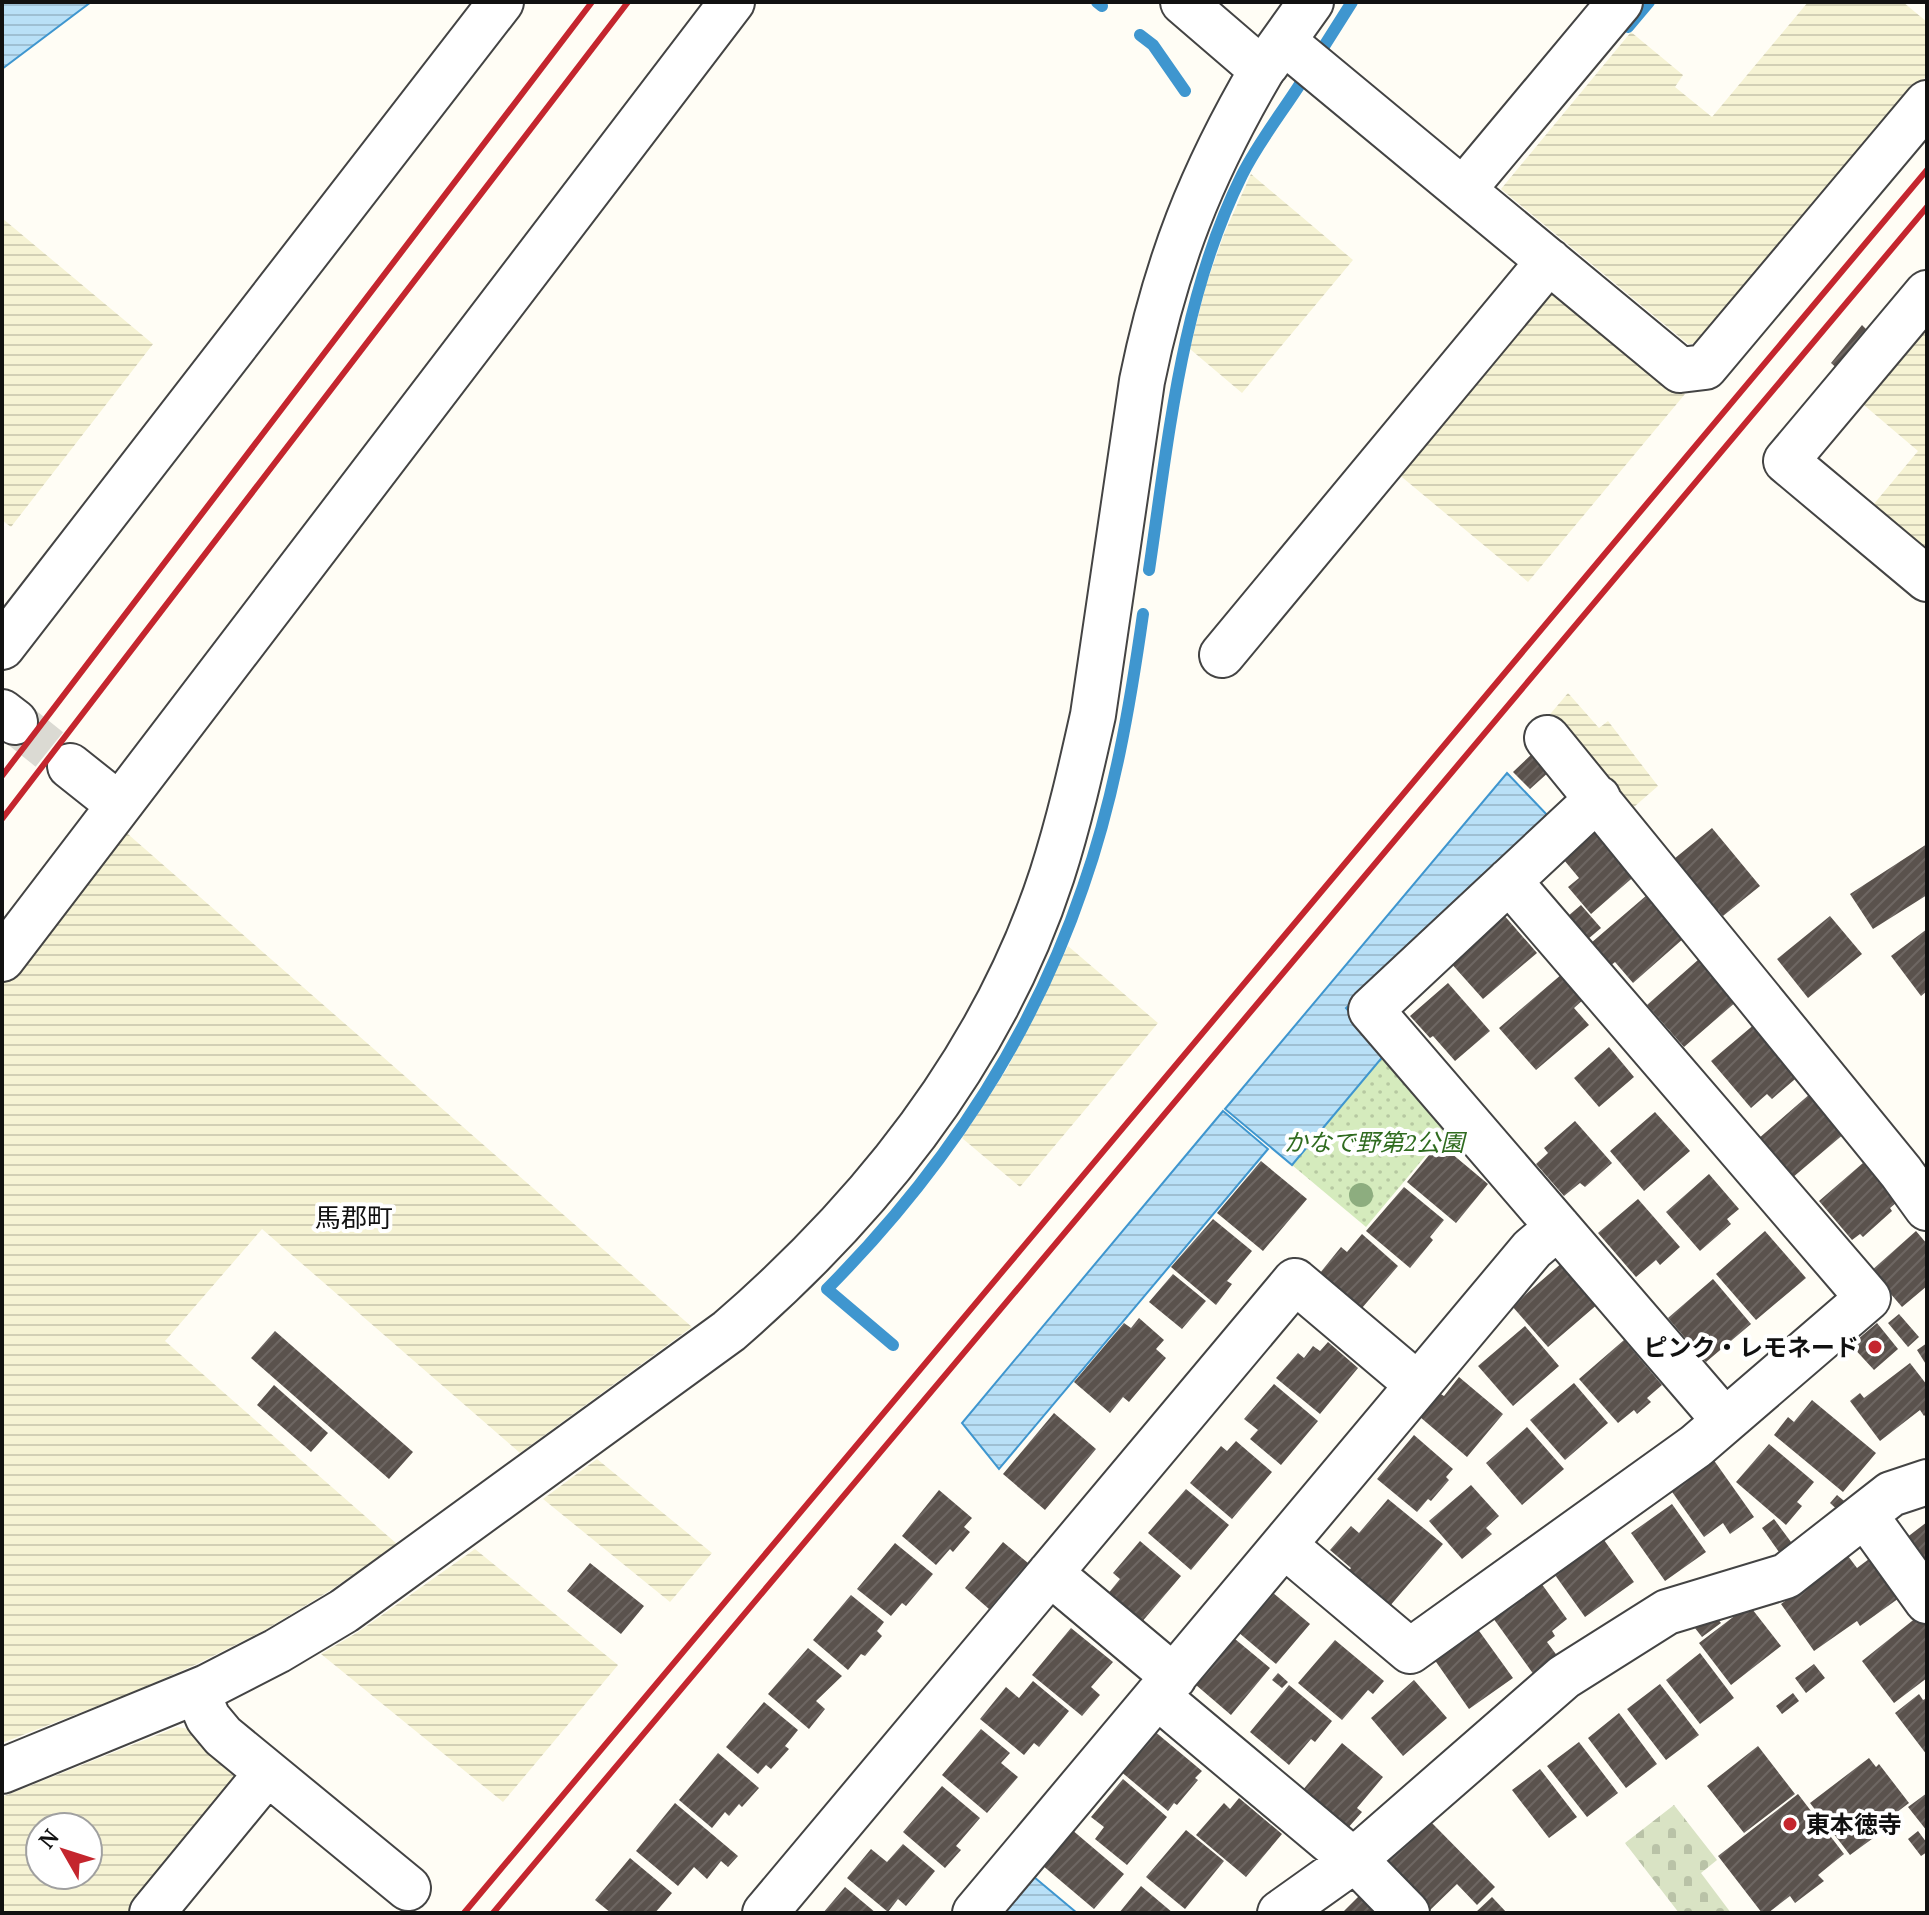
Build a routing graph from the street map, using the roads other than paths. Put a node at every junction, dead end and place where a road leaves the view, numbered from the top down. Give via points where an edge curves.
1 (501, 2) edge
2 (732, 2) edge
3 (1183, 2) edge
4 (1311, 2) edge
5 (1620, 2) edge
6 (1273, 55) junction
7 (1927, 103) edge
8 (1463, 190) junction
9 (1549, 261) junction
10 (1927, 293) edge
11 (1927, 579) edge
12 (2, 647) edge
13 (1222, 655) dead end
14 (1547, 738) dead end
15 (70, 766) tunnel mouth
16 (1598, 798) junction
17 (119, 805) junction
18 (1509, 881) junction
19 (2, 959) edge
20 (1927, 1208) edge
21 (1558, 1227) junction
22 (1418, 1385) junction
23 (1725, 1421) junction
24 (1927, 1482) edge
25 (1865, 1515) junction
26 (1284, 1545) junction
27 (1050, 1573) junction
28 (1927, 1601) edge
29 (1165, 1686) junction
30 (197, 1692) junction
31 (2, 1771) edge
32 (267, 1773) junction
33 (1353, 1861) junction
34 (408, 1888) dead end
35 (152, 1913) edge
36 (765, 1913) edge
37 (975, 1913) edge
38 (1280, 1913) edge
39 (1407, 1913) edge

1 - 12 street
2 - 17 street
3 - 6 street
4 - 6 street
5 - 8 street
6 - 8 street
6 - 30 street via 1233,119 1186,220 1153,326 1093,715 1051,877 1002,992 939,1100 832,1235 729,1331 344,1611
7 - 9 street via 1705,367 1680,370
8 - 9 street
9 - 13 street
10 - 11 street via 1786,461
14 - 16 street
15 - 17 street
16 - 18 street
16 - 20 street
17 - 19 street
18 - 21 street via 1371,1010
18 - 23 street via 1868,1298
21 - 22 street via 1532,1249
21 - 23 street
22 - 26 street
22 - 27 street via 1295,1281
23 - 26 street via 1410,1651
24 - 25 street via 1891,1494
25 - 28 street
25 - 33 street via 1786,1576 1667,1612 1564,1677
26 - 29 street
27 - 29 street
27 - 36 street
29 - 33 street
29 - 37 street
30 - 31 street
30 - 32 street via 214,1728
32 - 34 street
32 - 35 street
33 - 38 street
33 - 39 street

